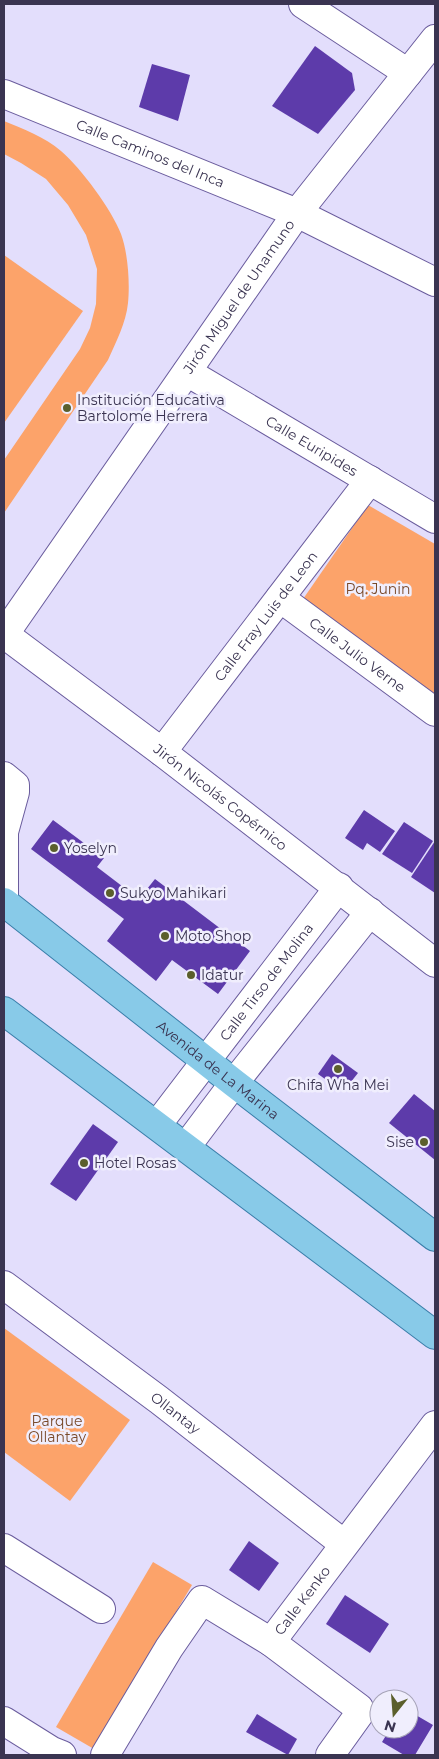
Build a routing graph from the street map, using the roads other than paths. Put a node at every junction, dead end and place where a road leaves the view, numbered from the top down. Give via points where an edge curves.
1 (303, 4) edge
2 (435, 39) edge
3 (408, 73) junction
4 (4, 94) edge
5 (297, 213) junction
6 (435, 282) edge
7 (187, 372) junction
8 (370, 480) junction
9 (435, 519) edge
10 (280, 598) junction
11 (4, 635) edge
12 (435, 712) edge
13 (162, 752) junction
14 (4, 776) edge
15 (4, 831) edge
16 (339, 887) junction
17 (4, 902) edge
18 (370, 912) junction
19 (435, 963) edge
20 (4, 1010) edge
21 (206, 1061) junction
22 (234, 1083) junction
23 (157, 1125) junction
24 (186, 1148) junction
25 (435, 1237) edge
26 (4, 1285) edge
27 (435, 1335) edge
28 (435, 1425) edge
29 (344, 1544) junction
30 (4, 1548) edge
31 (100, 1609) dead end
32 (271, 1642) junction
33 (4, 1722) edge
34 (62, 1755) edge
35 (105, 1755) edge
36 (330, 1755) edge

1 - 3 street
2 - 3 street, Jirón Miguel de Unamuno
3 - 5 street, Jirón Miguel de Unamuno
4 - 5 street, Calle Caminos del Inca
5 - 6 street, Calle Caminos del Inca
5 - 7 street, Jirón Miguel de Unamuno
7 - 8 street, Calle Euripides
7 - 11 street, Jirón Miguel de Unamuno
8 - 9 street, Calle Euripides
8 - 10 street, Calle Fray Luis de Leon
10 - 12 street, Calle Julio Verne
10 - 13 street, Calle Fray Luis de Leon
11 - 13 street, Jirón Nicolás Copérnico
13 - 16 street, Jirón Nicolás Copérnico
14 - 15 street via 15,785 15,792
15 - 17 street
16 - 18 street, Jirón Nicolás Copérnico
16 - 21 street, Calle Tirso de Molina
17 - 21 main road, Avenida de La Marina
18 - 19 street, Jirón Nicolás Copérnico
18 - 22 street
20 - 23 main road
21 - 22 main road, Avenida de La Marina
21 - 23 street, Calle Tirso de Molina
22 - 24 street
22 - 25 main road, Avenida de La Marina
23 - 24 main road
24 - 27 main road
26 - 29 street, Ollantay
28 - 29 street, Calle Kenko
29 - 32 street, Calle Kenko
30 - 31 street
32 - 35 street via 202,1600 169,1648
32 - 36 street, Calle Kenko via 360,1710
33 - 34 street

